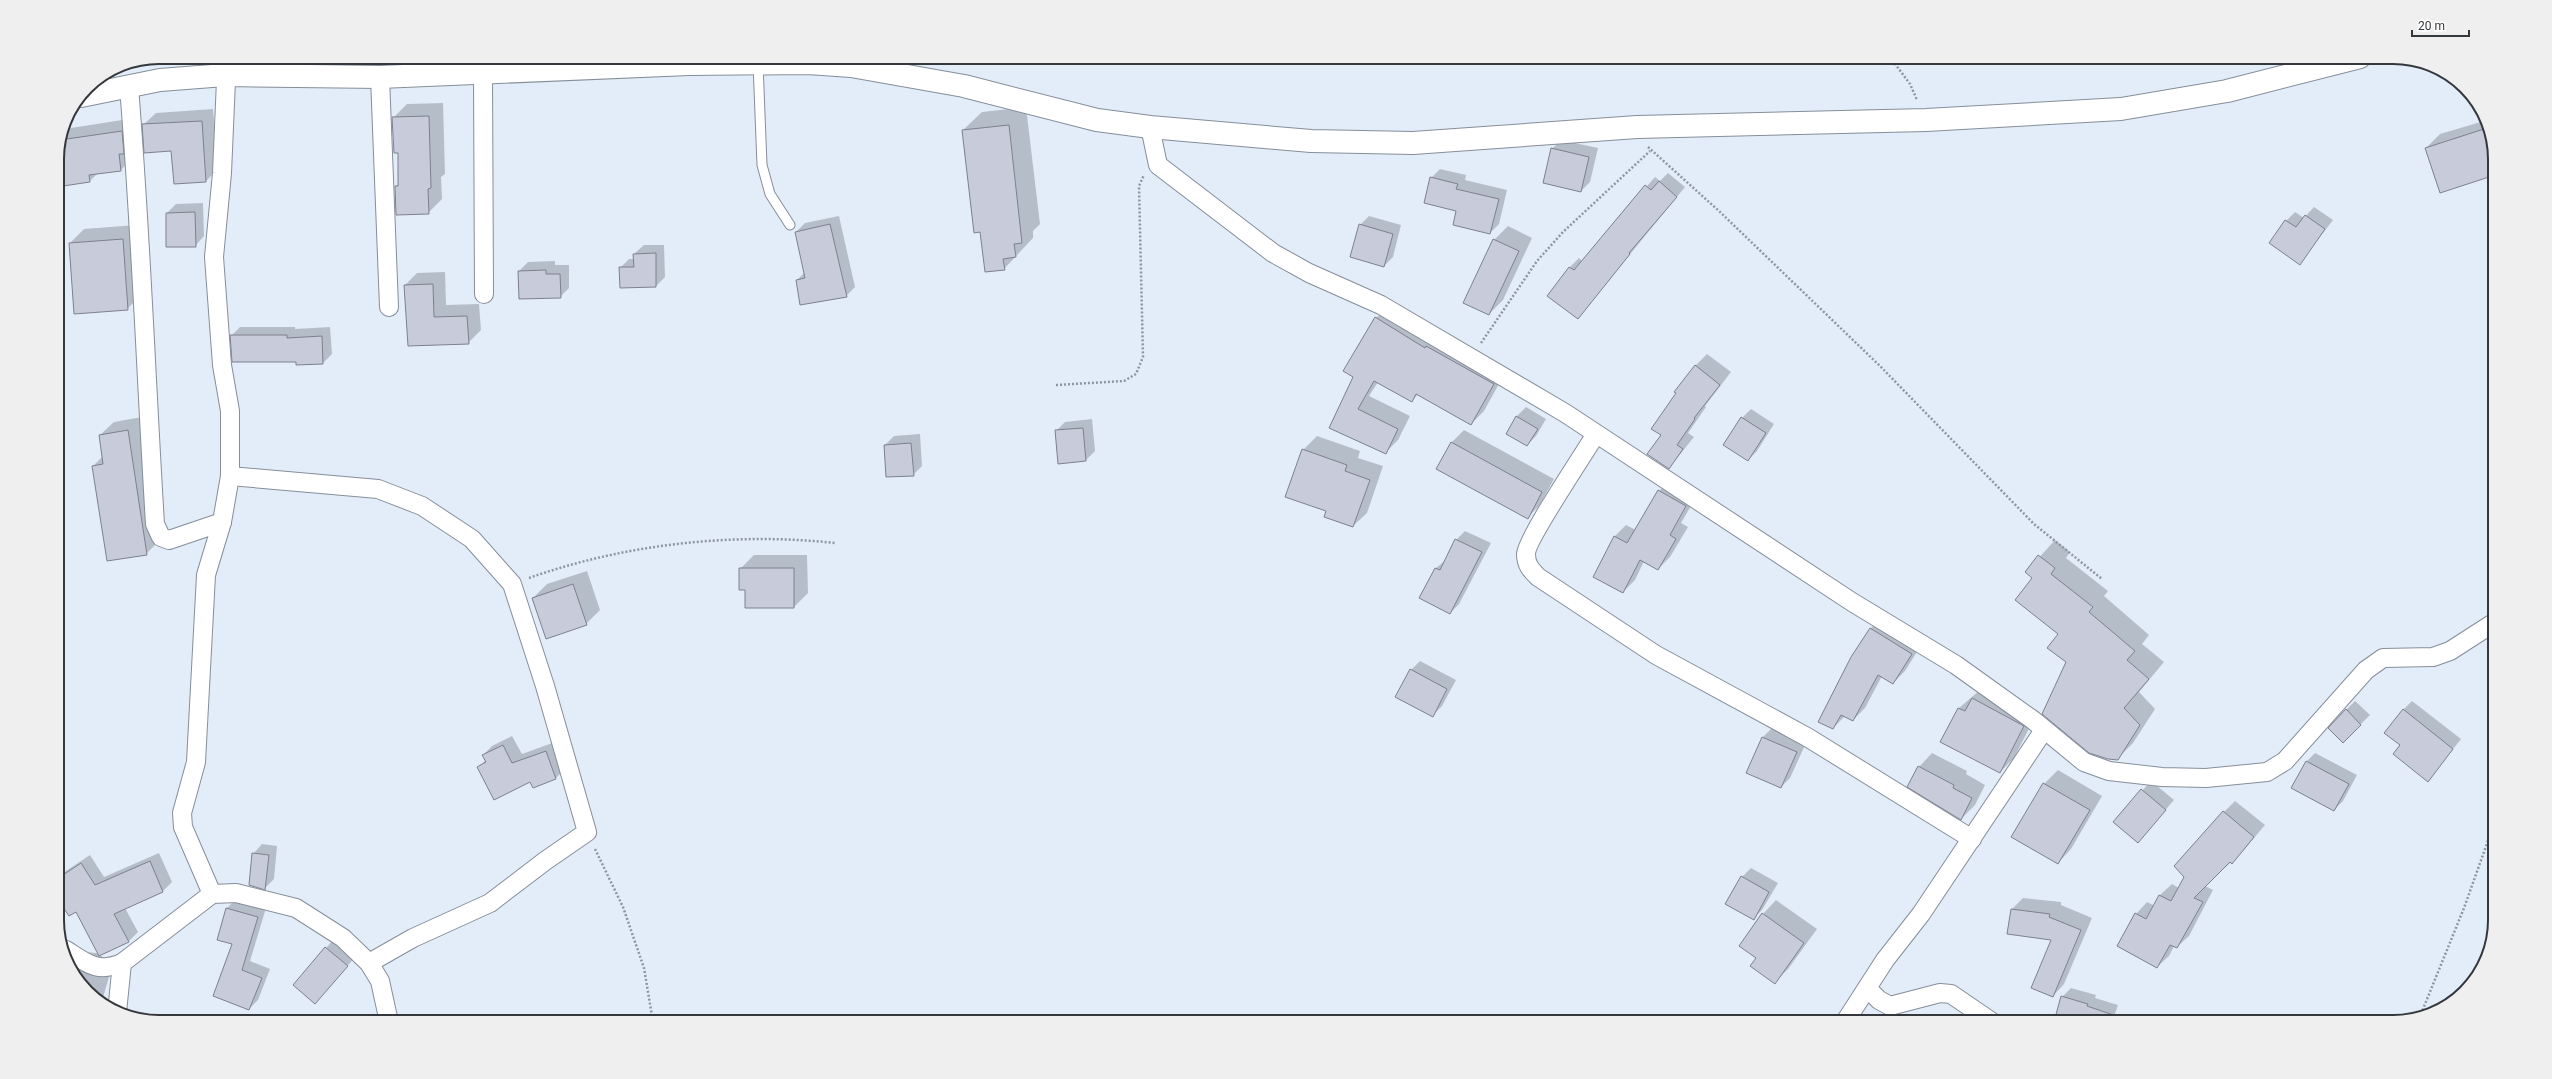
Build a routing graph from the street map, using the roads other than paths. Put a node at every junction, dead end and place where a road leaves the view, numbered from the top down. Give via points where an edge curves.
1 (689, 64) edge
2 (758, 64) edge
3 (789, 64) edge
4 (2333, 64) edge
5 (226, 66) edge
6 (484, 74) junction
7 (380, 77) junction
8 (130, 87) junction
9 (90, 94) edge
10 (1150, 127) junction
11 (790, 225) dead end
12 (484, 294) dead end
13 (389, 307) dead end
14 (1596, 434) junction
15 (230, 476) junction
16 (222, 522) junction
17 (2488, 627) edge
18 (2044, 730) junction
19 (1972, 839) junction
20 (212, 894) junction
21 (70, 952) edge
22 (122, 963) junction
23 (369, 963) junction
24 (1868, 988) junction
25 (118, 1005) edge
26 (387, 1015) edge
27 (1850, 1015) edge
28 (1982, 1015) edge

1 - 6 street
2 - 11 lane via 762,165 770,194
3 - 10 street via 851,66 964,86 1097,120
4 - 10 street via 2227,91 2121,109 1926,120 1637,127 1413,143 1311,141
5 - 7 street
5 - 8 street
5 - 15 street via 222,173 214,257 222,365 230,411
6 - 7 street
6 - 12 street
7 - 13 street
8 - 9 street
8 - 16 street via 140,224 141,302 155,524 161,537 169,540
10 - 14 street via 1158,165 1273,253 1309,273 1381,305 1472,357
14 - 18 street via 1852,602 1956,665
14 - 19 street via 1534,534 1526,552 1528,567 1538,577 1656,655 1807,737
15 - 16 street
15 - 23 street via 378,489 422,506 472,539 512,584 545,686 587,832 490,904 414,938
16 - 20 street via 206,575 196,762 182,813 183,827
17 - 18 street via 2450,651 2433,657 2383,658 2366,670 2285,761 2267,772 2206,778 2162,777 2109,770 2084,762
18 - 19 street
19 - 24 street via 1921,914 1885,960
20 - 22 street
20 - 23 street via 236,893 296,908 343,938
21 - 22 street via 101,968
22 - 25 street
23 - 26 street via 380,981
24 - 27 street
24 - 28 street via 1879,1000 1890,1006 1940,993 1951,994

